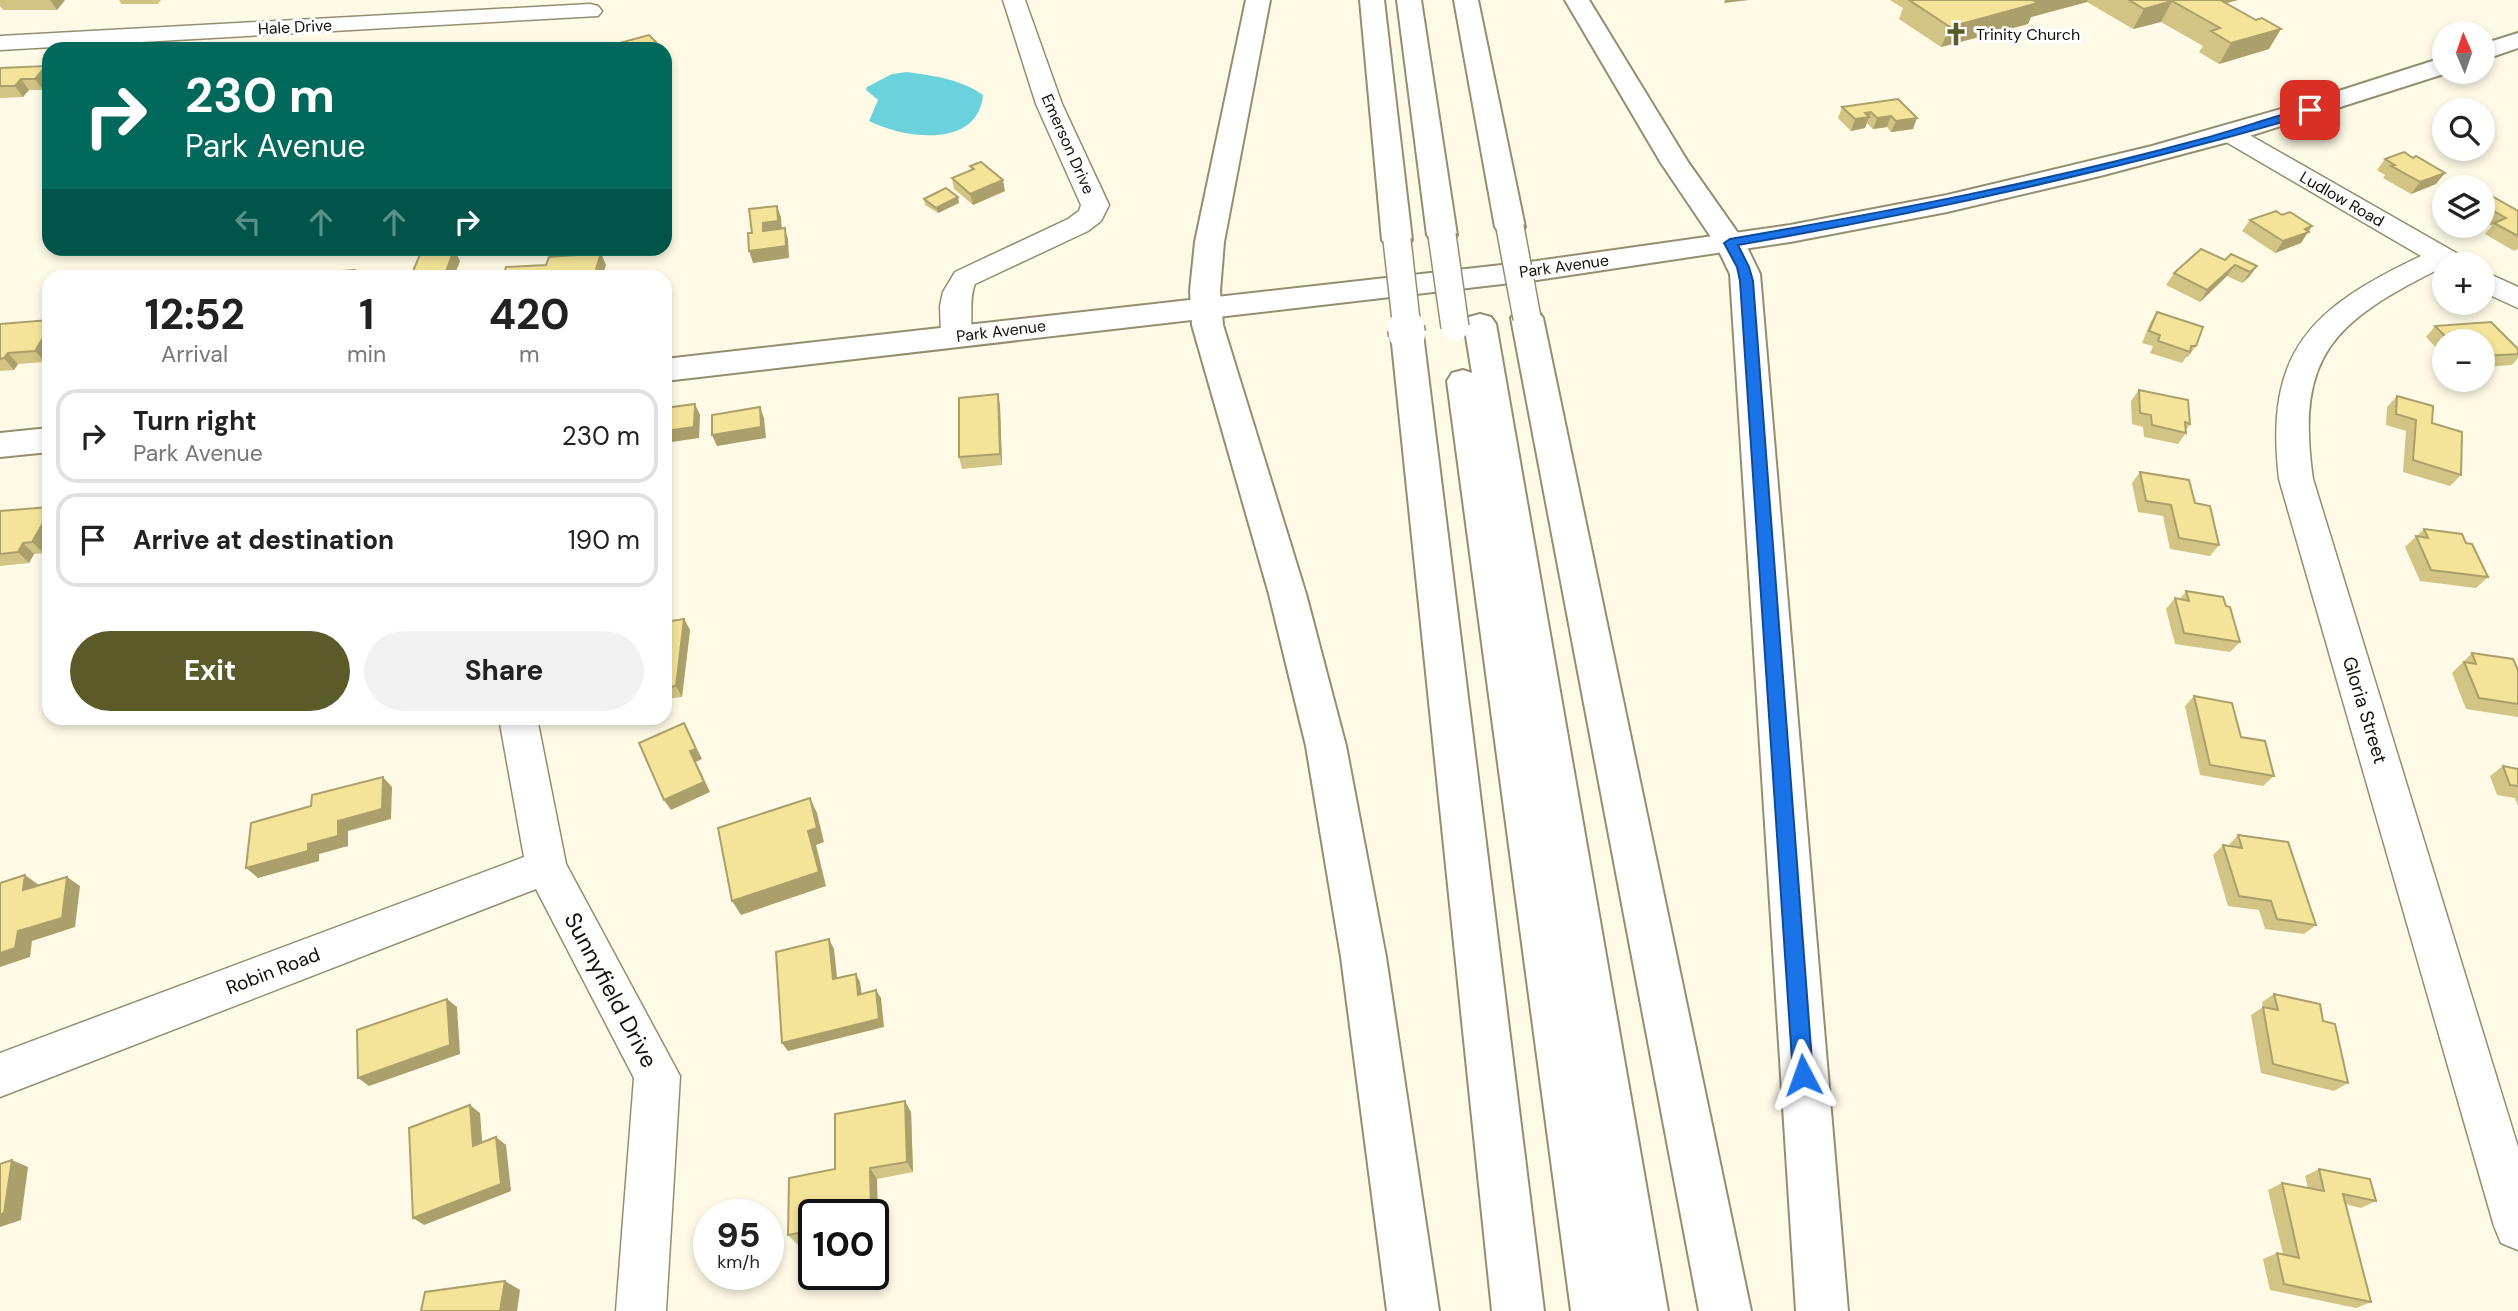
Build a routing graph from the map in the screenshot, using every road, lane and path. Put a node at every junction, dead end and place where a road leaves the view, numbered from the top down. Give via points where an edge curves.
1 (1014, 0) edge
2 (1258, 0) edge
3 (1372, 0) edge
4 (1409, 0) edge
5 (1428, 0) edge
6 (1466, 0) edge
7 (1577, 0) edge
8 (590, 10) dead end
9 (2518, 40) edge
10 (0, 43) edge
11 (2496, 48) edge
12 (2432, 69) edge
13 (2230, 134) junction
14 (1454, 233) junction
15 (1730, 243) junction
16 (2433, 252) edge
17 (2432, 268) edge
18 (2495, 287) edge
19 (2518, 299) edge
20 (1204, 309) junction
21 (1468, 326) junction
22 (956, 337) junction
23 (672, 369) edge
24 (42, 441) edge
25 (0, 446) edge
26 (519, 725) edge
27 (546, 867) junction
28 (0, 1075) edge
29 (2518, 1226) edge
30 (641, 1311) edge
31 (1413, 1311) edge
32 (1518, 1311) edge
33 (1597, 1311) edge
34 (1642, 1311) edge
35 (1725, 1311) edge
36 (1822, 1311) edge

1 - 22 street, Emerson Drive via 1038,75 1095,205 1078,225 965,278 956,295
2 - 20 main road via 1228,136 1205,270
3 - 32 main road, bridge
4 - 14 main road
5 - 14 main road
6 - 35 main road, bridge
7 - 15 main road via 1669,154
8 - 10 street, Hale Drive
9 - 11 main road
12 - 13 main road, Park Avenue
13 - 15 main road, Park Avenue via 1963,199
13 - 16 street, Ludlow Road
14 - 21 main road, bridge
15 - 20 main road, Park Avenue
15 - 36 main road via 1746,281
17 - 29 street, Gloria Street via 2362,299 2327,329 2298,373 2289,440 2296,479
18 - 19 street
20 - 22 main road, Park Avenue
20 - 31 main road via 1285,582 1326,744 1361,935
21 - 33 main road
21 - 34 main road
22 - 23 main road, Park Avenue
24 - 25 main road
26 - 27 street, Sunnyfield Drive
27 - 28 street, Robin Road
27 - 30 street, Sunnyfield Drive via 657,1076

